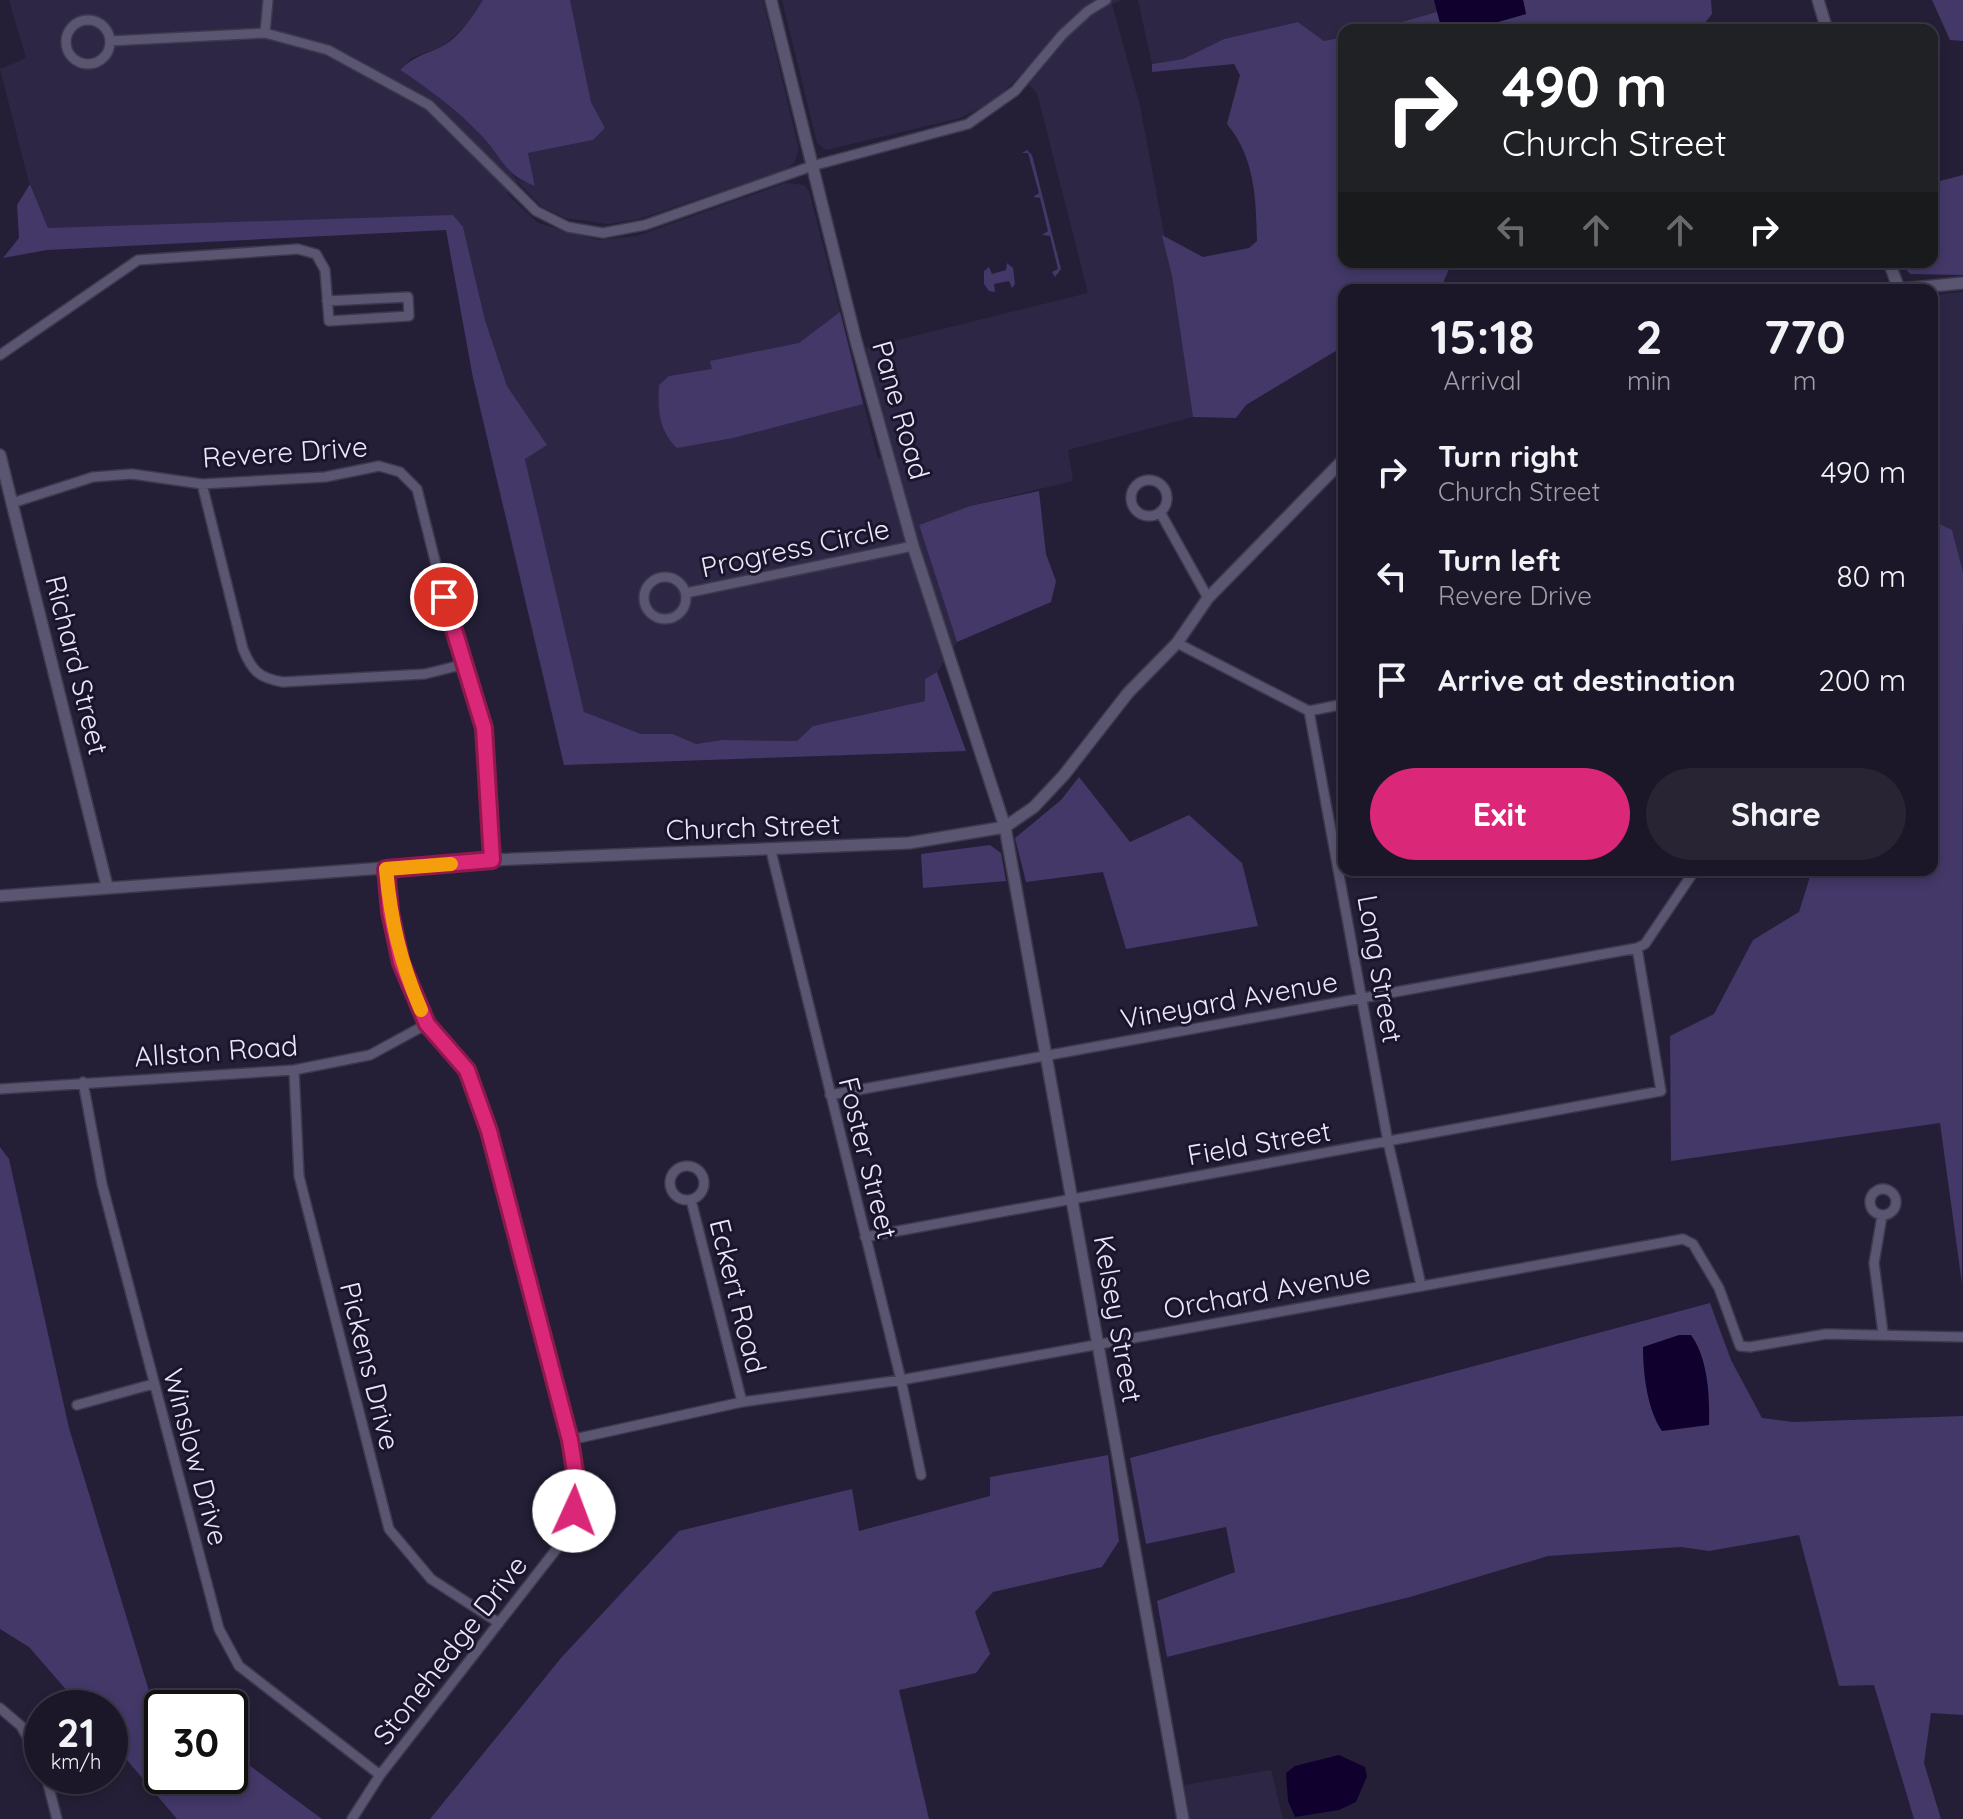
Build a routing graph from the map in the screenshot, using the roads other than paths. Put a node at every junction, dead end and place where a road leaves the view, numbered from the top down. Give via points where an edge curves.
1 (268, 0) edge
2 (771, 0) edge
3 (1106, 0) edge
4 (1818, 0) edge
5 (1825, 24) edge
6 (265, 33) junction
7 (110, 41) junction
8 (812, 166) junction
9 (1963, 283) edge
10 (1938, 285) edge
11 (327, 301) junction
12 (0, 355) edge
13 (0, 455) edge
14 (1338, 465) edge
15 (202, 484) junction
16 (12, 503) junction
17 (1160, 512) dead end
18 (913, 546) junction
19 (686, 593) junction
20 (1208, 598) junction
21 (1177, 643) junction
22 (465, 664) junction
23 (1338, 705) edge
24 (1309, 711) junction
25 (1005, 827) junction
26 (1338, 842) edge
27 (771, 851) junction
28 (492, 860) junction
29 (386, 869) junction
30 (1344, 876) edge
31 (1691, 876) edge
32 (107, 886) junction
33 (0, 896) edge
34 (1637, 948) junction
35 (1364, 998) junction
36 (427, 1024) junction
37 (1048, 1055) junction
38 (294, 1070) junction
39 (83, 1082) junction
40 (0, 1089) edge
41 (830, 1095) junction
42 (1388, 1142) junction
43 (691, 1200) dead end
44 (1072, 1200) junction
45 (1882, 1216) dead end
46 (865, 1237) junction
47 (1421, 1285) junction
48 (1883, 1333) junction
49 (1963, 1337) edge
50 (1097, 1345) junction
51 (901, 1380) junction
52 (153, 1384) junction
53 (742, 1402) junction
54 (77, 1405) dead end
55 (570, 1440) junction
56 (921, 1475) dead end
57 (499, 1623) junction
58 (0, 1708) edge
59 (24, 1731) edge
60 (380, 1775) junction
61 (51, 1794) edge
62 (57, 1819) edge
63 (352, 1819) edge
64 (1183, 1819) edge

1 - 6 street
2 - 8 street, Pane Road
3 - 8 street via 1062,35 1025,82 980,118
4 - 5 street
6 - 7 street
6 - 8 street via 328,50 429,105 536,211 589,232 645,225
7 - 7 street via 103,26 87,20 72,27 66,43 73,58 89,64 104,57
8 - 18 street, Pane Road
9 - 10 street
11 - 11 street via 329,321 409,316 408,297
11 - 12 street via 325,270 316,254 298,249 138,260
13 - 16 street, Richard Street
14 - 20 street, Church Street
15 - 16 street, Revere Drive via 132,474 93,477
15 - 22 street, Revere Drive via 325,477 379,466 400,472 417,489
15 - 22 street via 243,649 251,668 265,679 425,674
16 - 32 street, Richard Street
17 - 20 street
18 - 19 street, Progress Circle
18 - 25 street, Pane Road
19 - 19 street, Progress Circle via 674,579 661,577 646,589 645,605 657,618 669,619 683,611
20 - 21 street, Church Street
21 - 24 street
21 - 25 street, Church Street via 1128,693 1048,792
22 - 28 street, Revere Drive via 484,728
23 - 24 street
24 - 26 street, Long Street
25 - 27 street, Church Street via 909,843
25 - 37 street, Kelsey Street
27 - 28 street, Church Street
27 - 41 street, Foster Street
28 - 29 street, Church Street
29 - 32 street, Church Street
29 - 36 street, Stonehedge Drive via 401,963
30 - 35 street, Long Street
31 - 34 street via 1645,944
32 - 33 street, Church Street
34 - 35 street, Vineyard Avenue
34 - 42 street, Field Street via 1661,1091
35 - 37 street, Vineyard Avenue
35 - 42 street, Long Street
36 - 38 street, Allston Road via 370,1055
36 - 55 street, Stonehedge Drive via 467,1070 489,1131
37 - 41 street, Vineyard Avenue
37 - 44 street, Kelsey Street
38 - 39 street, Allston Road
38 - 57 street, Pickens Drive via 299,1176 389,1529 431,1579
39 - 40 street, Allston Road
39 - 52 street, Winslow Drive via 102,1184
41 - 46 street, Foster Street
42 - 44 street, Field Street
42 - 47 street, Long Street
43 - 53 street, Eckert Road
44 - 46 street, Field Street
44 - 50 street, Kelsey Street
45 - 48 street via 1874,1263
46 - 51 street, Foster Street
47 - 48 street, Orchard Avenue via 1689,1239 1729,1307 1737,1342 1750,1347 1826,1334
47 - 50 street, Orchard Avenue
48 - 49 street
50 - 51 street, Orchard Avenue
50 - 64 street, Kelsey Street
51 - 53 street, Orchard Avenue
51 - 56 street, Foster Street
52 - 54 street
52 - 60 street, Winslow Drive via 219,1629 239,1666
53 - 55 street, Orchard Avenue
55 - 57 street, Stonehedge Drive via 578,1490 569,1533
57 - 60 street, Stonehedge Drive
58 - 59 street
60 - 63 street, Stonehedge Drive
61 - 62 street

